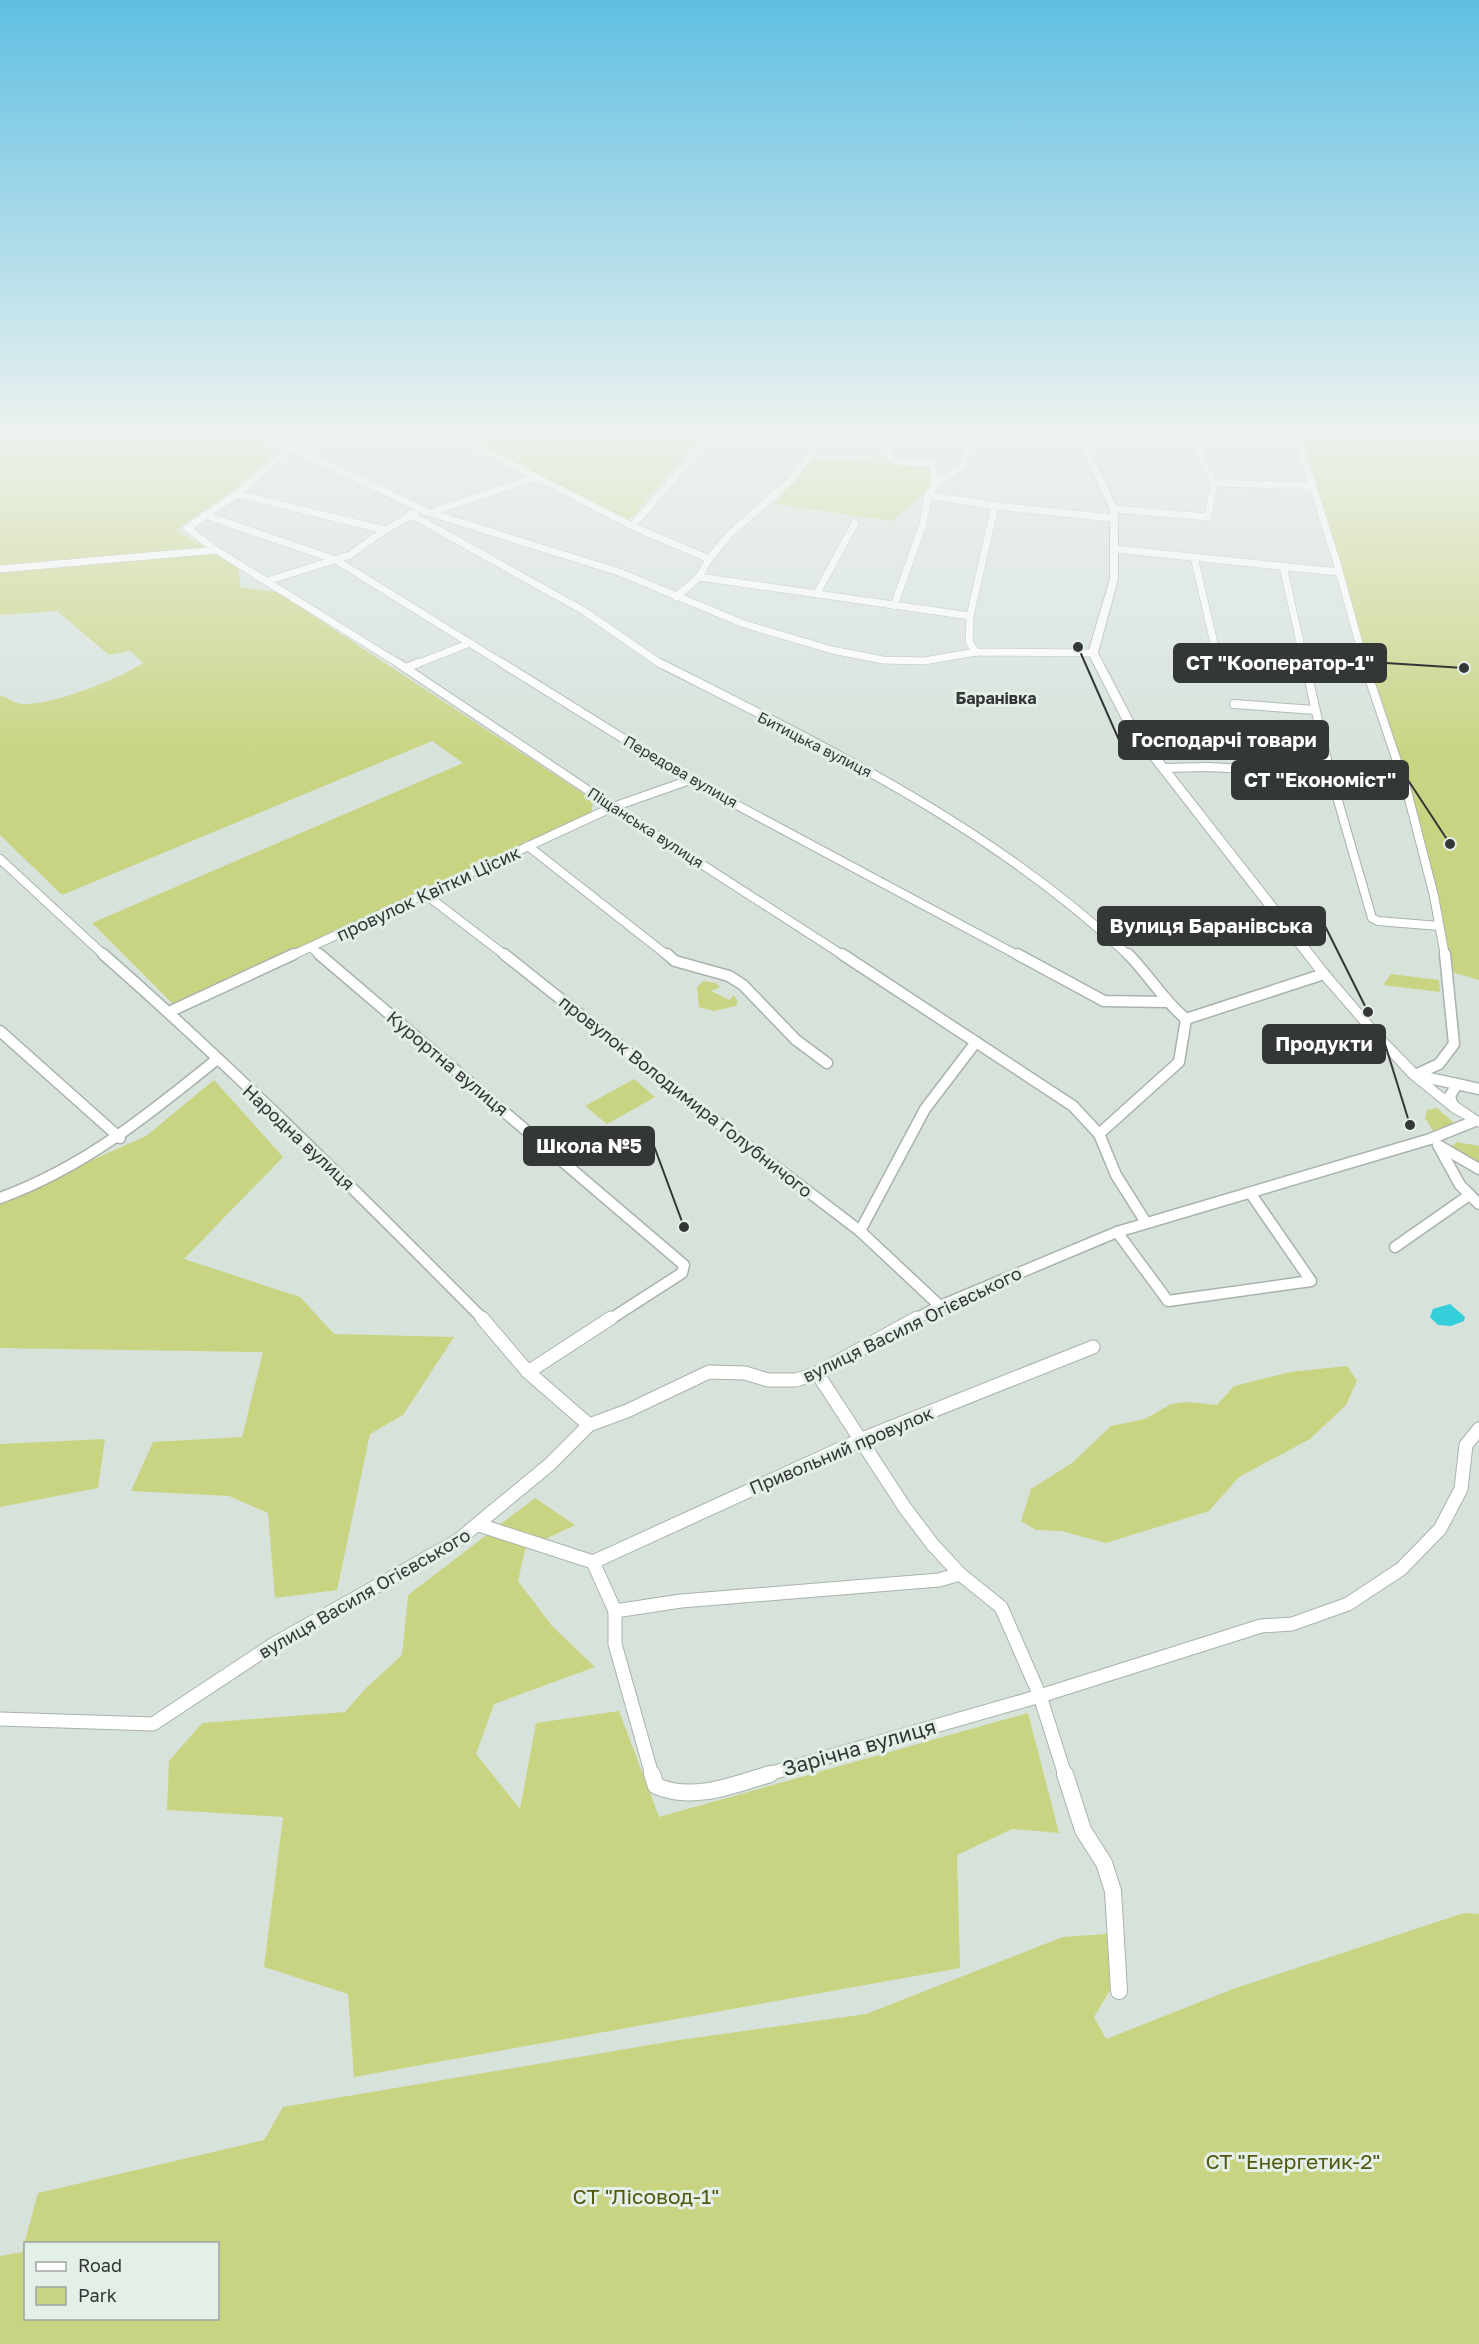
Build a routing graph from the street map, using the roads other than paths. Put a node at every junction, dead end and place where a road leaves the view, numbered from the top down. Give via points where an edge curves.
1 (203, 540) edge
2 (279, 540) edge
3 (370, 540) edge
4 (457, 540) edge
5 (522, 540) edge
6 (666, 540) edge
7 (725, 540) edge
8 (845, 540) edge
9 (917, 540) edge
10 (987, 540) edge
11 (1114, 540) edge
12 (1328, 540) edge
13 (1114, 549) junction
14 (216, 550) junction
15 (1194, 556) junction
16 (709, 559) junction
17 (336, 560) junction
18 (1283, 566) junction
19 (0, 569) edge
20 (1338, 572) junction
21 (699, 577) junction
22 (267, 581) junction
23 (817, 593) junction
24 (676, 597) junction
25 (894, 606) junction
26 (970, 616) junction
27 (470, 643) junction
28 (976, 652) junction
29 (1093, 654) junction
30 (406, 668) junction
31 (1305, 670) junction
32 (1367, 674) junction
33 (1234, 704) dead end
34 (1315, 710) junction
35 (1163, 768) junction
36 (1330, 773) junction
37 (1403, 778) junction
38 (690, 780) junction
39 (613, 807) junction
40 (528, 846) junction
41 (0, 858) edge
42 (425, 894) junction
43 (1439, 927) junction
44 (312, 948) junction
45 (1324, 974) junction
46 (1166, 1002) junction
47 (169, 1012) junction
48 (1186, 1019) junction
49 (0, 1031) edge
50 (976, 1042) junction
51 (216, 1060) junction
52 (827, 1063) dead end
53 (1415, 1075) junction
54 (1457, 1084) junction
55 (1479, 1089) edge
56 (1453, 1106) junction
57 (1477, 1122) edge
58 (1099, 1134) junction
59 (120, 1138) junction
60 (1434, 1142) junction
61 (1479, 1169) edge
62 (1251, 1194) junction
63 (1468, 1196) junction
64 (0, 1198) edge
65 (1479, 1204) edge
66 (1145, 1221) junction
67 (860, 1231) junction
68 (1117, 1232) junction
69 (1395, 1247) dead end
70 (940, 1306) junction
71 (1093, 1347) dead end
72 (528, 1372) junction
73 (817, 1373) junction
74 (589, 1425) junction
75 (1479, 1429) edge
76 (862, 1439) junction
77 (479, 1525) junction
78 (593, 1562) junction
79 (960, 1574) junction
80 (615, 1611) junction
81 (1040, 1696) junction
82 (0, 1719) edge
83 (1119, 1991) dead end

1 - 14 street, Піщанська вулиця
2 - 17 street, Передова вулиця
3 - 17 street
4 - 46 street, Битицька вулиця via 584,611 657,662 860,765 945,814 1024,867 1102,931 1141,967
5 - 24 street via 619,572
6 - 16 street
7 - 16 street
8 - 23 street
9 - 25 street
10 - 26 street
11 - 13 main road
12 - 20 street
13 - 15 street
13 - 29 main road via 1110,600
14 - 19 street
14 - 22 street, Піщанська вулиця
15 - 18 street
15 - 31 street via 1219,666
16 - 21 street
17 - 22 street
17 - 27 street, Передова вулиця
18 - 20 street
18 - 31 street
20 - 32 street
21 - 23 street
21 - 24 street
22 - 30 street, Піщанська вулиця
23 - 25 street
24 - 28 street via 744,624 831,651 883,660 924,661
25 - 26 street
26 - 28 street via 969,642
27 - 30 street
27 - 38 street, Передова вулиця
28 - 29 street
29 - 35 main road via 1131,727
30 - 39 street, Піщанська вулиця
31 - 32 street
31 - 34 street
32 - 37 street
33 - 34 street
34 - 36 street
35 - 36 street
35 - 45 main road
36 - 37 street
36 - 43 street via 1372,918
37 - 43 street
38 - 39 street, провулок Квітки Цісик
38 - 46 street, Передова вулиця via 1104,1001
39 - 40 street, провулок Квітки Цісик
39 - 50 street, Піщанська вулиця
40 - 42 street, провулок Квітки Цісик
40 - 52 street via 675,961 713,970 743,985 780,1025
41 - 47 street, Народна вулиця via 46,904
42 - 44 street, провулок Квітки Цісик
42 - 67 street, провулок Володимира Голубничого
43 - 53 street via 1448,971 1454,1044 1442,1062
44 - 47 street, провулок Квітки Цісик
44 - 72 street, Курортна вулиця via 684,1265 682,1273
45 - 48 street
45 - 53 main road
46 - 48 street, Битицька вулиця
47 - 51 street, Народна вулиця
48 - 58 street via 1179,1062
49 - 59 street
50 - 58 street, Піщанська вулиця via 1073,1106
50 - 67 street via 924,1109
51 - 59 street
51 - 72 street, Народна вулиця via 328,1162 488,1324
53 - 54 street
53 - 56 main road
54 - 55 street
54 - 56 street via 1450,1096
56 - 57 main road
57 - 60 street, вулиця Василя Огієвського
58 - 66 street via 1116,1175
59 - 64 street via 34,1187
60 - 61 street
60 - 62 street, вулиця Василя Огієвського
60 - 63 street
62 - 66 street, вулиця Василя Огієвського
62 - 68 street via 1311,1281 1168,1301
63 - 65 street
63 - 69 street
66 - 68 street, вулиця Василя Огієвського
67 - 70 street, провулок Володимира Голубничого
68 - 70 street, вулиця Василя Огієвського
70 - 73 street, вулиця Василя Огієвського
71 - 76 street, Привольний провулок
72 - 74 street, Народна вулиця
73 - 74 street, вулиця Василя Огієвського via 796,1380 768,1380 746,1373 709,1372
73 - 76 street
74 - 77 street, вулиця Василя Огієвського
75 - 81 street, Зарічна вулиця via 1466,1445 1461,1489 1440,1529 1401,1569 1348,1604 1292,1624 1261,1626
76 - 78 street, Привольний провулок
76 - 79 street via 905,1508
77 - 78 street
77 - 82 street, вулиця Василя Огієвського via 437,1553 274,1644 153,1724
78 - 80 street
79 - 80 street via 939,1580 681,1601
79 - 81 street via 1001,1607
80 - 81 street, Зарічна вулиця via 615,1644 638,1731 656,1786 673,1793 706,1792
81 - 83 street via 1083,1830 1104,1863 1113,1891

